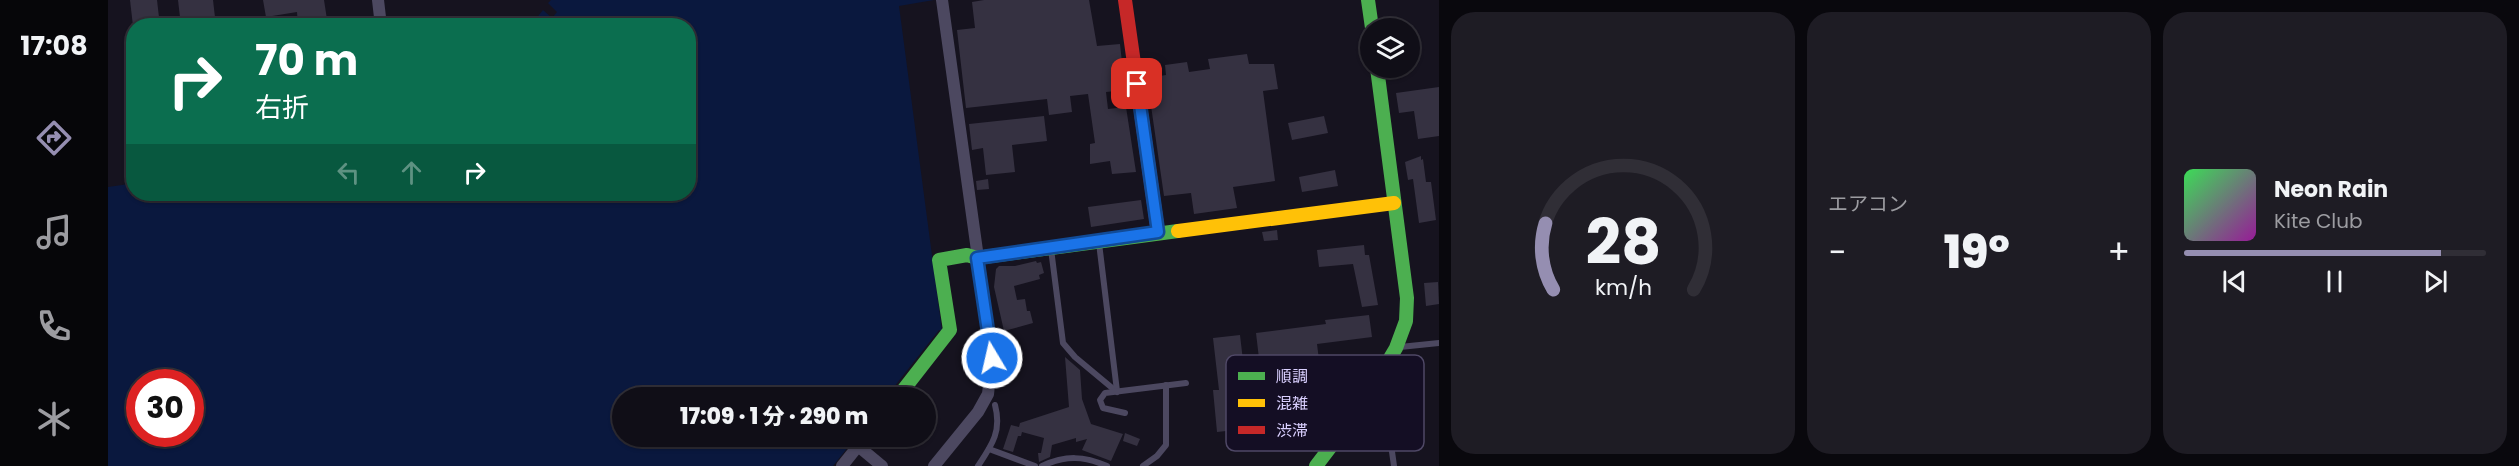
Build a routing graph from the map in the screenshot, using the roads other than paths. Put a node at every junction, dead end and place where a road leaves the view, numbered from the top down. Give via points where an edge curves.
1 (378, 0) edge
2 (942, 0) edge
3 (1125, 0) edge
4 (1368, 0) edge
5 (380, 18) edge
6 (1371, 18) edge
7 (1378, 78) edge
8 (1394, 203) junction
9 (1158, 232) junction
10 (1099, 241) junction
11 (1050, 247) junction
12 (977, 258) junction
13 (1439, 344) edge
14 (1396, 348) junction
15 (1392, 355) edge
16 (1186, 383) dead end
17 (1166, 385) junction
18 (906, 387) edge
19 (1117, 392) junction
20 (994, 405) dead end
21 (1125, 413) dead end
22 (857, 447) edge
23 (867, 447) edge
24 (989, 449) junction
25 (1327, 451) edge
26 (1392, 451) edge
27 (842, 466) edge
28 (882, 466) edge
29 (934, 466) edge
30 (978, 466) edge
31 (1035, 466) edge
32 (1042, 466) edge
33 (1107, 466) edge
34 (1143, 466) edge
35 (1316, 466) edge
36 (1394, 466) edge

1 - 5 street
2 - 12 street
3 - 9 street
4 - 6 street
7 - 8 street
8 - 9 street
8 - 14 street via 1407,298 1406,321
9 - 10 street
10 - 11 street
10 - 19 lane
11 - 12 street
11 - 19 lane via 1063,343
12 - 18 street via 967,255 939,260 950,330
12 - 29 street via 992,358 988,394
13 - 14 lane
14 - 15 street
16 - 17 lane
17 - 19 lane
17 - 34 lane via 1166,445
19 - 21 lane via 1104,393 1100,400 1103,408
20 - 24 lane via 999,420
22 - 27 street
23 - 28 street
24 - 30 lane
24 - 31 lane
25 - 35 street
26 - 36 lane
32 - 33 lane via 1069,457

